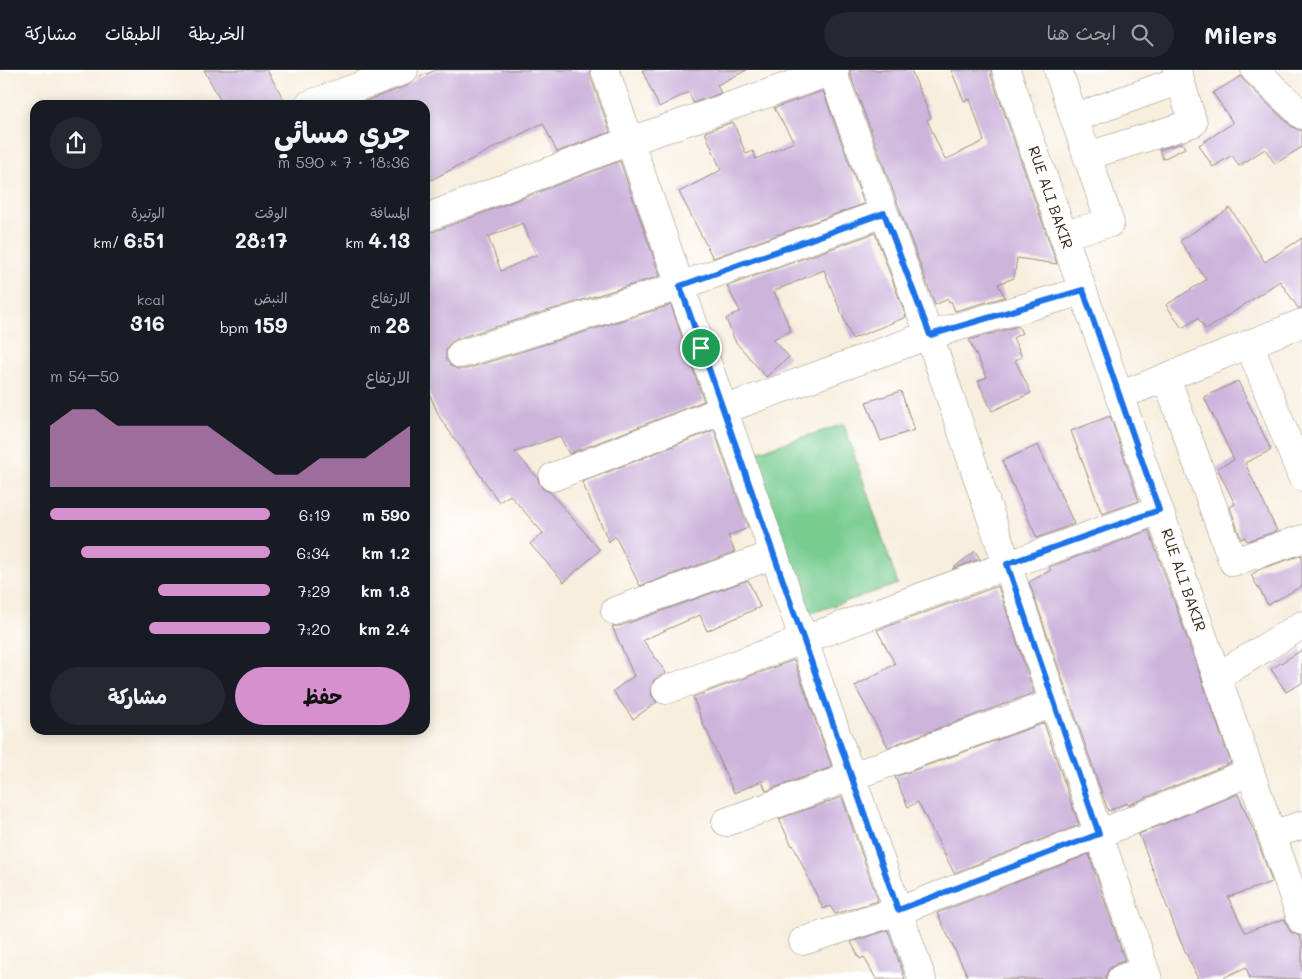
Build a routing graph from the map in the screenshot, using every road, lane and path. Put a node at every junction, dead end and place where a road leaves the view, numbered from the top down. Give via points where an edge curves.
1 (404, 70) edge
2 (605, 70) edge
3 (833, 70) edge
4 (1006, 70) edge
5 (1058, 70) edge
6 (1255, 70) edge
7 (1178, 75) edge
8 (322, 100) edge
9 (1302, 115) edge
10 (1074, 118) junction
11 (630, 141) junction
12 (1087, 156) junction
13 (884, 213) junction
14 (430, 216) edge
15 (1063, 234) junction
16 (680, 286) junction
17 (1083, 290) junction
18 (1302, 323) edge
19 (930, 335) junction
20 (1249, 344) junction
21 (460, 354) dead end
22 (1166, 377) junction
23 (1119, 396) junction
24 (723, 410) junction
25 (552, 477) dead end
26 (1302, 477) edge
27 (1159, 510) junction
28 (1302, 539) edge
29 (773, 555) junction
30 (1007, 564) junction
31 (615, 611) dead end
32 (1302, 625) edge
33 (803, 640) junction
34 (1217, 677) junction
35 (666, 690) dead end
36 (1054, 703) junction
37 (1250, 772) junction
38 (851, 777) junction
39 (726, 822) dead end
40 (1302, 825) edge
41 (1099, 834) junction
42 (1272, 835) junction
43 (898, 910) junction
44 (1302, 920) edge
45 (803, 941) dead end
46 (1138, 976) edge
47 (922, 979) edge

1 - 8 street
2 - 11 street
3 - 11 street
3 - 13 street
4 - 15 street, RUE ALI BAKIR
5 - 10 street
6 - 9 street
7 - 10 street
7 - 12 street via 1193,123
10 - 12 street
11 - 14 street
11 - 16 street
12 - 15 street via 1110,223
13 - 16 street
13 - 19 street
15 - 17 street, RUE ALI BAKIR
16 - 21 street
16 - 24 street
17 - 19 street
17 - 23 street, RUE ALI BAKIR
18 - 20 street
19 - 24 street
19 - 30 street
20 - 22 street
20 - 26 street
22 - 23 street
22 - 28 street via 1233,562
23 - 27 street, RUE ALI BAKIR
24 - 25 street
24 - 29 street
27 - 30 street
27 - 34 street, RUE ALI BAKIR
29 - 31 street
29 - 33 street
30 - 33 street
30 - 36 street
32 - 34 street
33 - 35 street
33 - 38 street
34 - 37 street, RUE ALI BAKIR
36 - 38 street
36 - 41 street
37 - 41 street
37 - 42 street, RUE ALI BAKIR
38 - 39 street
38 - 43 street
40 - 42 street
41 - 43 street
41 - 46 street
42 - 44 street, RUE ALI BAKIR
43 - 45 street
43 - 47 street

